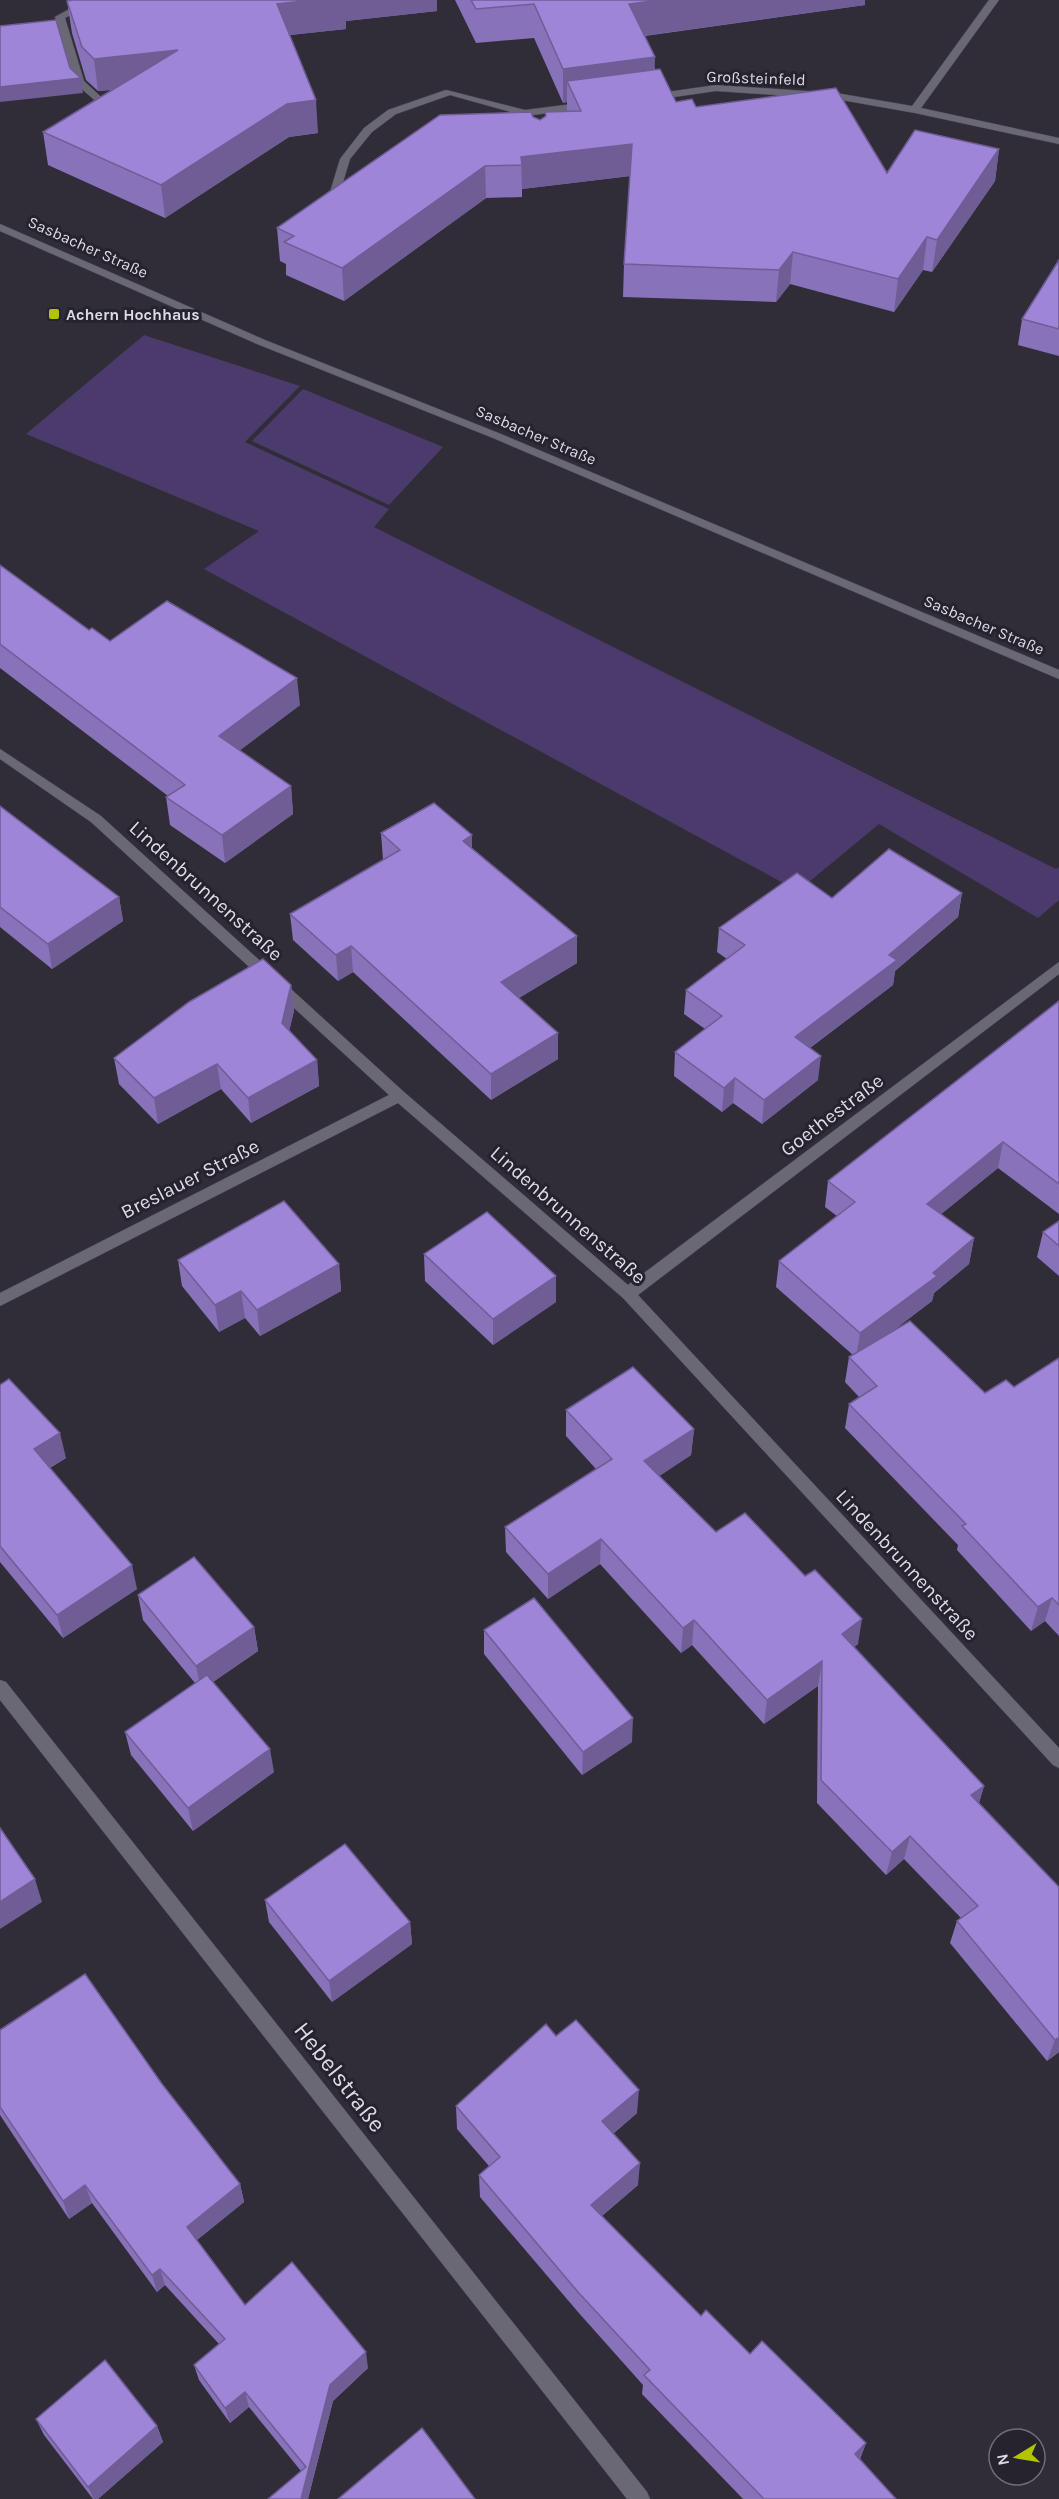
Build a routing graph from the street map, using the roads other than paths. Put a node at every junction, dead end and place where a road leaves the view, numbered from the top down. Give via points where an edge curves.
1 (94, 0) edge
2 (994, 0) edge
3 (638, 99) edge
4 (604, 103) edge
5 (915, 110) junction
6 (110, 111) edge
7 (1059, 141) edge
8 (335, 192) edge
9 (0, 227) edge
10 (1059, 675) edge
11 (0, 753) edge
12 (1059, 967) edge
13 (399, 1096) junction
14 (628, 1293) junction
15 (0, 1300) edge
16 (0, 1687) edge
17 (1059, 1760) edge
18 (640, 2499) edge

1 - 6 street via 60,17 79,82
2 - 5 street
3 - 5 street, Großsteinfeld via 716,88 836,96
4 - 8 street via 527,117 450,92 392,112 368,130 345,159
5 - 7 street, Großsteinfeld
9 - 10 street, Sasbacher Straße via 261,342 497,436
11 - 13 street, Lindenbrunnenstraße via 96,819
12 - 14 street, Goethestraße
13 - 14 street, Lindenbrunnenstraße
13 - 15 street, Breslauer Straße
14 - 17 street, Lindenbrunnenstraße
16 - 18 street, Hebelstraße

